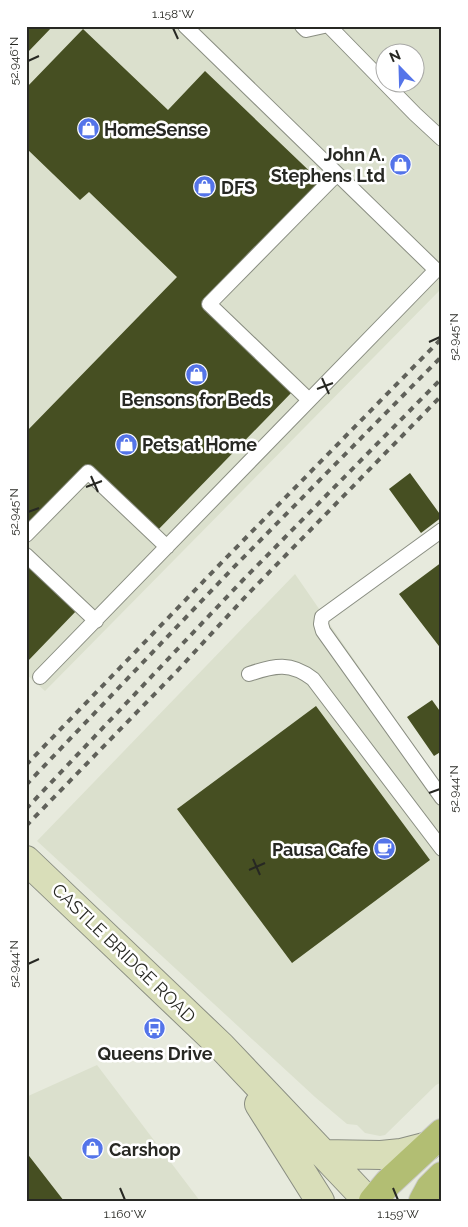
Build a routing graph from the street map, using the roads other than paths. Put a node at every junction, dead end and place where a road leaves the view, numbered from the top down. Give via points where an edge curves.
1 (185, 26) edge
2 (302, 26) edge
3 (324, 26) edge
4 (329, 26) edge
5 (442, 139) edge
6 (337, 174) junction
7 (309, 400) junction
8 (442, 530) edge
9 (26, 535) edge
10 (167, 547) junction
11 (26, 555) edge
12 (96, 621) junction
13 (249, 674) dead end
14 (40, 677) dead end
15 (442, 798) edge
16 (442, 849) edge
17 (26, 860) edge
18 (221, 1046) junction
19 (435, 1140) edge
20 (323, 1154) junction
21 (442, 1176) edge
22 (321, 1200) edge
23 (368, 1201) edge
24 (373, 1201) edge
25 (423, 1201) edge

1 - 6 lane
2 - 3 lane via 306,30
4 - 5 lane
6 - 7 lane via 436,270
6 - 7 lane via 209,304
7 - 10 lane
8 - 15 lane via 322,617 321,624 328,639
9 - 10 lane via 88,472
10 - 12 lane
11 - 12 lane
12 - 14 lane
13 - 16 lane via 290,666 313,679
17 - 18 street, CASTLE BRIDGE ROAD
18 - 20 street, CASTLE BRIDGE ROAD
18 - 22 street, CASTLE BRIDGE ROAD
19 - 20 street via 401,1153
19 - 24 main road
20 - 23 street, CASTLE BRIDGE ROAD
21 - 25 main road

